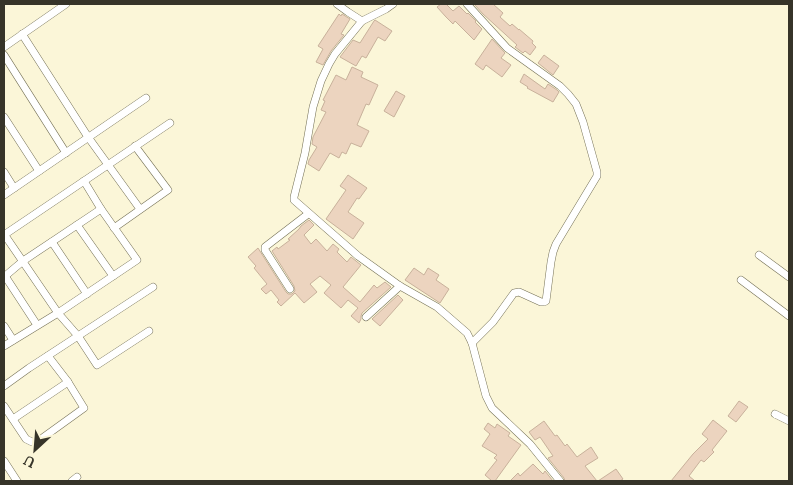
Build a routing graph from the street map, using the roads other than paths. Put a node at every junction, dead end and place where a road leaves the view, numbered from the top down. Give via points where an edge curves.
1 (66, 4) edge
2 (337, 4) edge
3 (393, 4) edge
4 (467, 4) edge
5 (362, 21) junction
6 (22, 34) junction
7 (4, 46) edge
8 (4, 55) edge
9 (146, 98) dead end
10 (4, 117) edge
11 (170, 123) dead end
12 (88, 137) junction
13 (135, 146) junction
14 (66, 153) junction
15 (108, 165) junction
16 (39, 171) junction
17 (4, 172) edge
18 (84, 181) junction
19 (14, 188) junction
20 (4, 195) edge
21 (101, 209) junction
22 (140, 209) junction
23 (308, 214) junction
24 (77, 225) junction
25 (114, 228) junction
26 (4, 234) edge
27 (52, 242) junction
28 (759, 255) dead end
29 (23, 261) junction
30 (5, 276) edge
31 (113, 276) junction
32 (789, 277) edge
33 (741, 280) dead end
34 (400, 286) junction
35 (153, 287) dead end
36 (290, 289) dead end
37 (87, 294) junction
38 (58, 313) junction
39 (789, 316) edge
40 (366, 317) dead end
41 (37, 325) junction
42 (4, 326) edge
43 (149, 331) dead end
44 (78, 336) junction
45 (13, 340) junction
46 (472, 343) junction
47 (4, 346) edge
48 (48, 356) junction
49 (68, 382) junction
50 (4, 386) edge
51 (4, 406) edge
52 (775, 414) dead end
53 (13, 419) junction
54 (789, 421) edge
55 (4, 461) edge
56 (17, 481) edge
57 (560, 481) edge

1 - 6 street
2 - 5 street
3 - 5 street
4 - 46 street via 507,48 560,86 576,104 597,172 553,252 546,301 514,293 494,322
5 - 23 street via 329,64 313,107 294,197
6 - 7 street
6 - 12 street
8 - 14 street
9 - 12 street
10 - 16 street
11 - 13 street
12 - 14 street
12 - 15 street
13 - 15 street
13 - 22 street via 168,190
14 - 16 street
15 - 18 street
15 - 22 street
16 - 19 street
17 - 19 street
18 - 21 street
18 - 26 street
19 - 20 street
21 - 24 street
21 - 25 street
22 - 25 street
23 - 34 street
23 - 36 street via 265,246
24 - 27 street
24 - 31 street
25 - 31 street via 137,260
26 - 29 street
27 - 29 street
27 - 37 street
28 - 32 street
29 - 30 street
29 - 38 street
30 - 41 street
31 - 37 street
33 - 39 street
34 - 40 street
34 - 46 street via 437,308 467,334
35 - 44 street
37 - 38 street
38 - 41 street
38 - 44 street
41 - 45 street
42 - 45 street
43 - 44 street via 97,366
44 - 48 street
45 - 47 street
46 - 57 street via 492,408 530,444
48 - 49 street
48 - 50 street
49 - 53 street
49 - 53 street via 84,408 41,439 29,441
51 - 53 street
52 - 54 street
55 - 56 street

